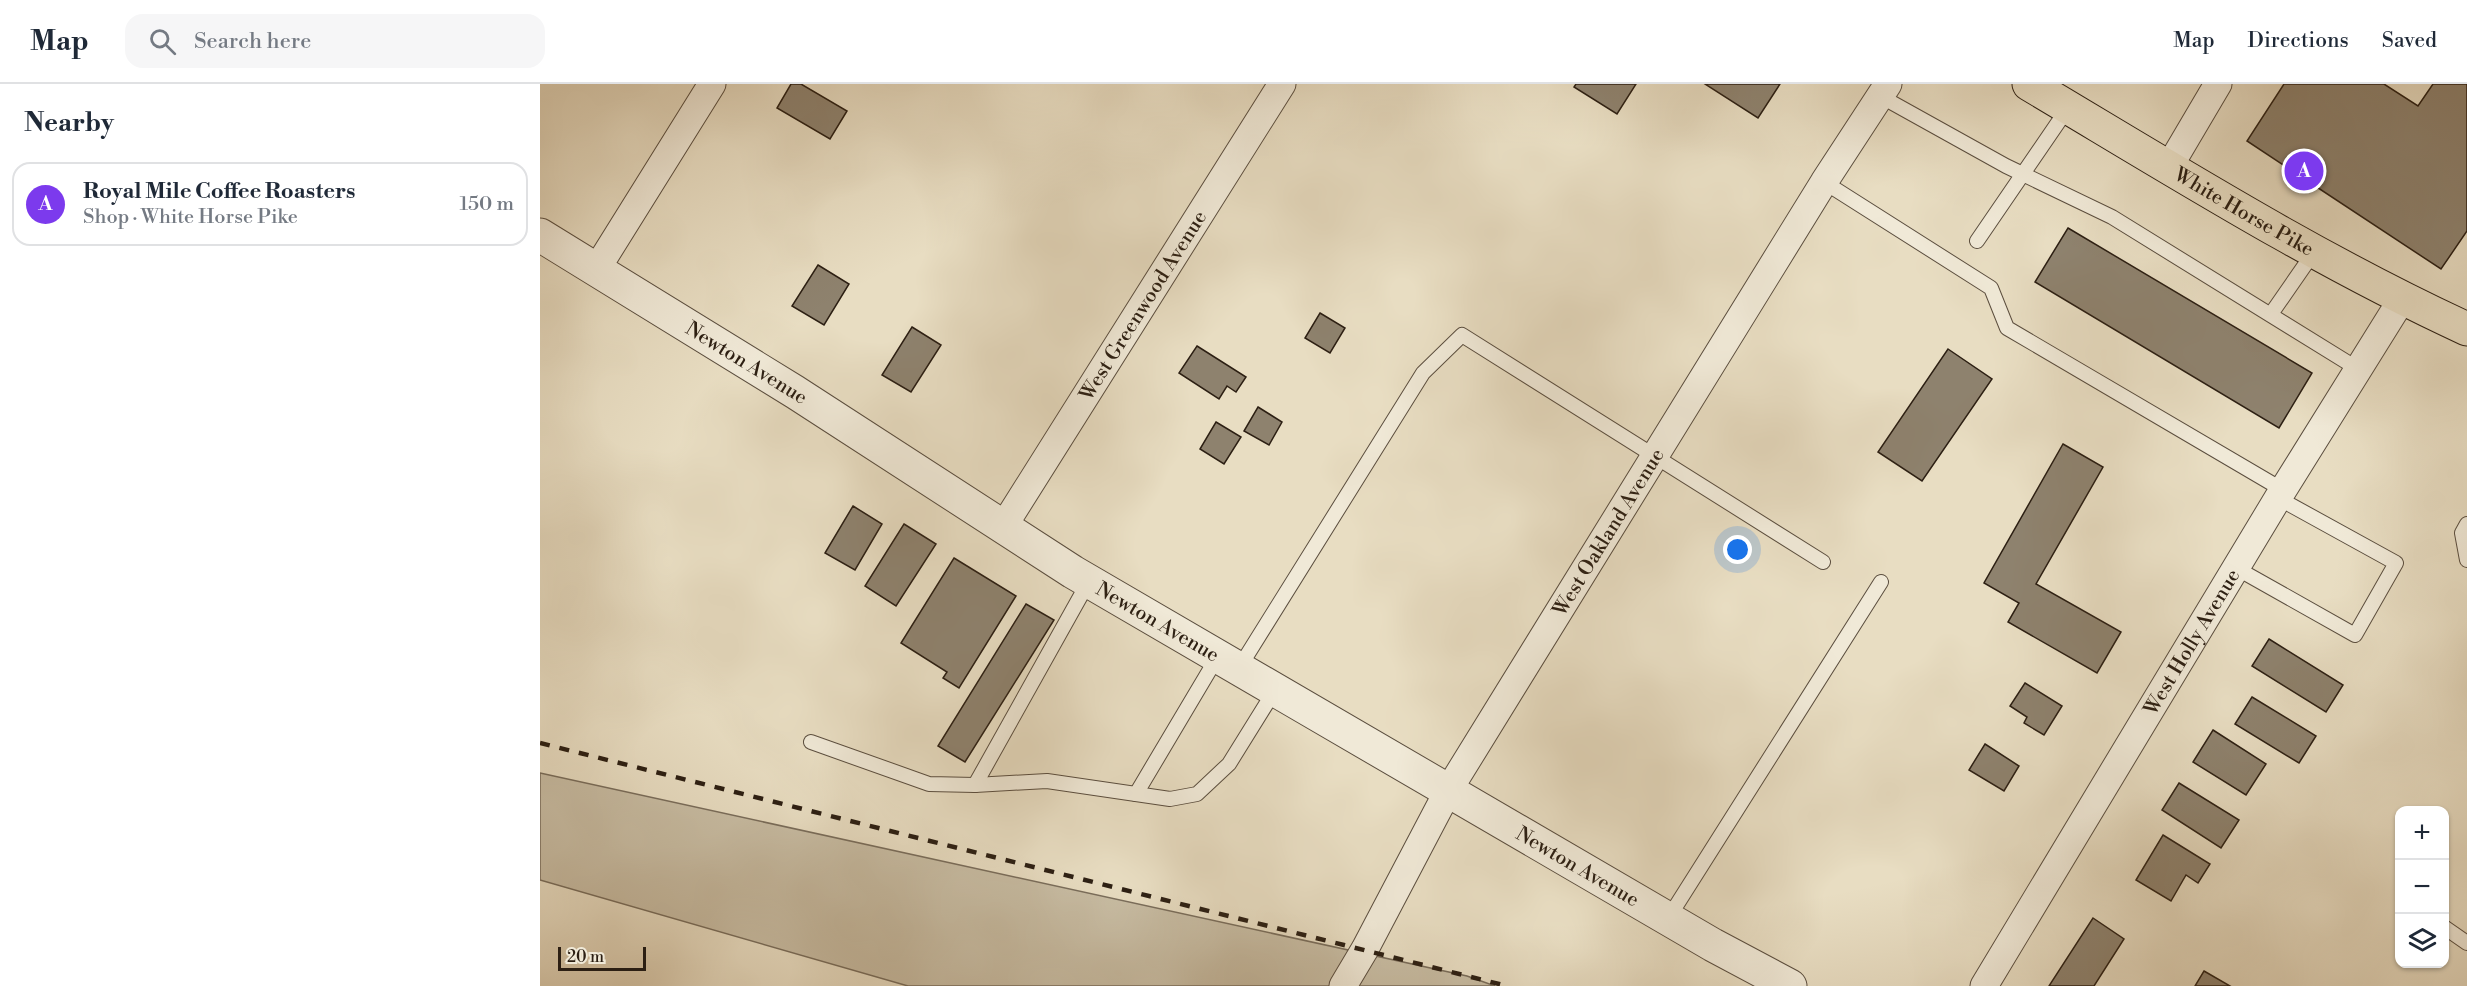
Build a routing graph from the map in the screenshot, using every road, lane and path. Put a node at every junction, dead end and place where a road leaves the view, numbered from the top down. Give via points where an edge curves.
1 (712, 84) edge
2 (1282, 84) edge
3 (2029, 84) edge
4 (2218, 84) edge
5 (1884, 90) edge
6 (2068, 108) junction
7 (2169, 167) junction
8 (2024, 174) junction
9 (1824, 182) junction
10 (1977, 241) dead end
11 (544, 246) edge
12 (2315, 250) junction
13 (597, 270) junction
14 (2402, 299) junction
15 (2271, 314) junction
16 (2465, 322) edge
17 (2358, 369) junction
18 (1655, 458) junction
19 (2280, 494) junction
20 (2467, 524) edge
21 (1003, 527) junction
22 (2467, 560) edge
23 (1823, 562) dead end
24 (2236, 568) junction
25 (1089, 581) junction
26 (1881, 582) dead end
27 (1228, 663) junction
28 (1275, 690) junction
29 (811, 742) dead end
30 (975, 785) junction
31 (1448, 791) junction
32 (1136, 794) junction
33 (1669, 917) junction
34 (2449, 930) edge
35 (2467, 943) edge
36 (1343, 986) edge
37 (1790, 986) edge
38 (1984, 986) edge

1 - 13 street
2 - 21 street, West Greenwood Avenue
3 - 6 highway, White Horse Pike
4 - 7 street
5 - 8 lane
5 - 9 street, West Oakland Avenue
6 - 7 highway, White Horse Pike
6 - 8 lane
7 - 12 highway, White Horse Pike
8 - 10 lane
8 - 15 lane via 2112,217
9 - 18 street, West Oakland Avenue
9 - 19 lane via 1991,288 2007,328
11 - 13 street, Newton Avenue
12 - 14 highway, White Horse Pike
12 - 15 lane
13 - 21 street, Newton Avenue
14 - 16 highway, White Horse Pike
14 - 17 street, West Holly Avenue
15 - 17 lane
17 - 19 street, West Holly Avenue
18 - 23 lane
18 - 27 lane via 1462,335 1423,373
18 - 31 street, West Oakland Avenue
19 - 24 street, West Holly Avenue
19 - 24 lane via 2396,563 2355,635
20 - 22 lane via 2462,533
21 - 25 street, Newton Avenue
24 - 38 street, West Holly Avenue
25 - 27 street, Newton Avenue
25 - 30 lane
26 - 33 lane
27 - 28 street, Newton Avenue
27 - 32 lane
28 - 31 street, Newton Avenue
28 - 32 lane via 1229,764 1197,794 1170,799
29 - 30 lane via 929,784
30 - 32 lane via 1047,781
31 - 33 street, Newton Avenue
31 - 36 street, West Oakland Avenue
33 - 37 street, Newton Avenue
34 - 35 lane

